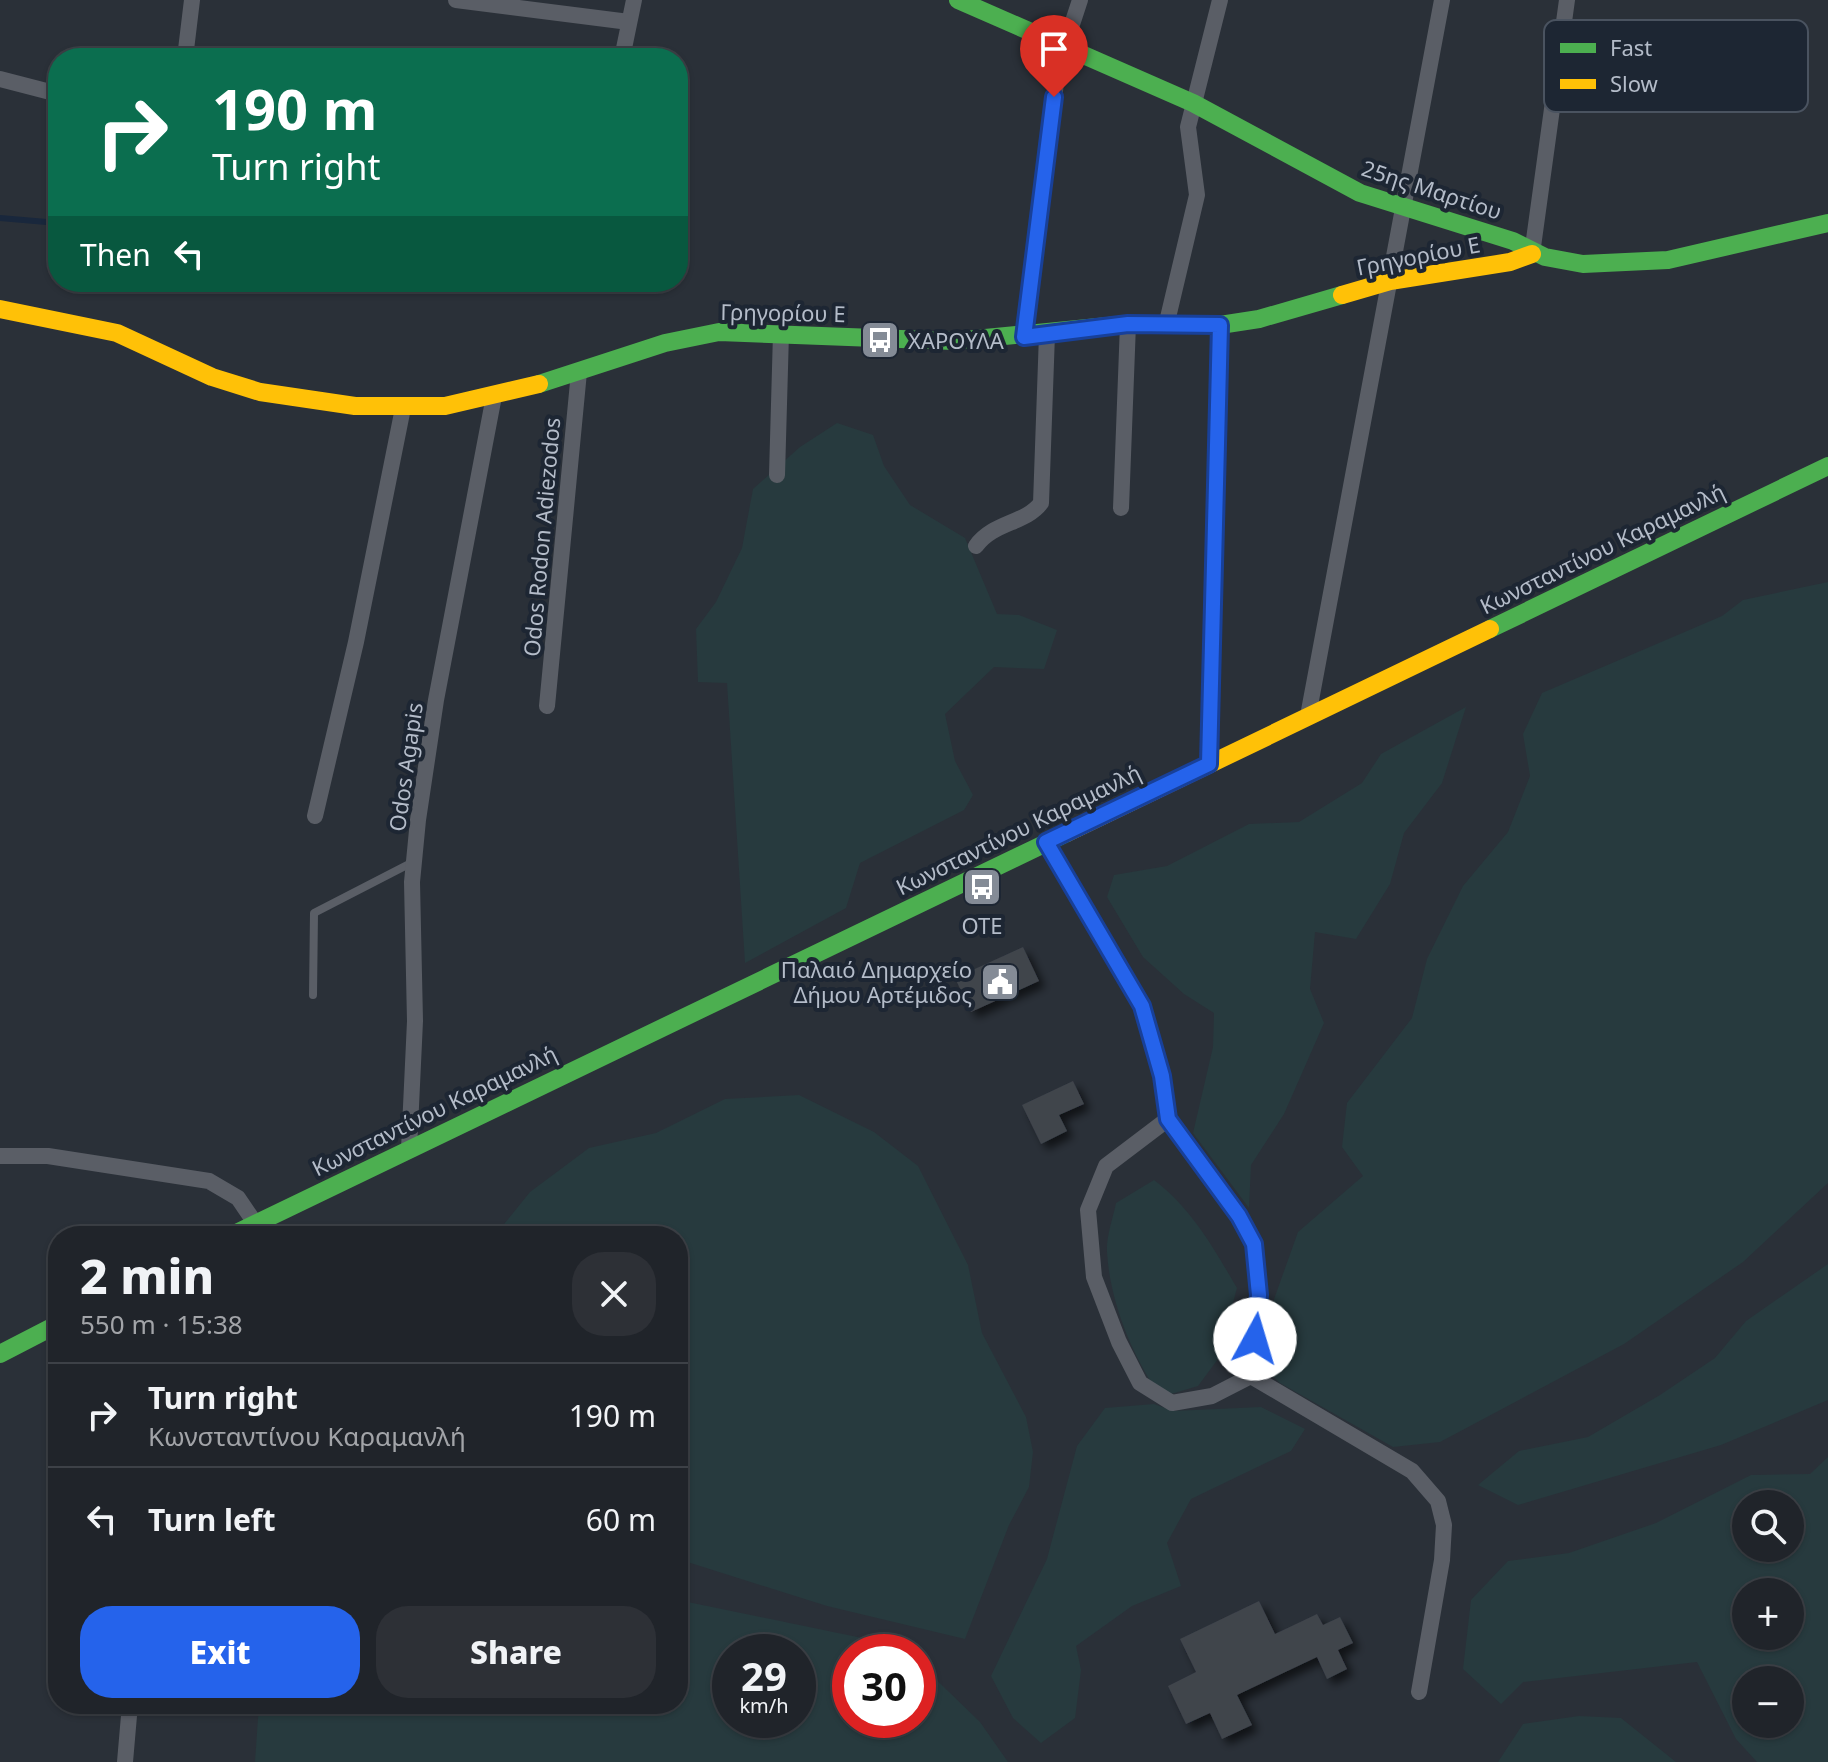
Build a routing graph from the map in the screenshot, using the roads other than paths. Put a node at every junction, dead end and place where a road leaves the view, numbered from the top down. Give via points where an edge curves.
1 (192, 0) edge
2 (456, 0) edge
3 (634, 0) edge
4 (958, 0) edge
5 (1080, 0) edge
6 (1220, 0) edge
7 (1442, 0) edge
8 (1567, 0) edge
9 (1564, 20) edge
10 (629, 22) junction
11 (186, 48) edge
12 (624, 48) edge
13 (1063, 48) junction
14 (0, 79) edge
15 (48, 91) edge
16 (1193, 103) junction
17 (1552, 112) edge
18 (1404, 209) junction
19 (1828, 223) edge
20 (1532, 254) junction
21 (1390, 281) junction
22 (0, 309) edge
23 (1128, 324) junction
24 (1220, 325) junction
25 (1166, 326) junction
26 (781, 333) junction
27 (1047, 334) junction
28 (1024, 337) junction
29 (579, 372) junction
30 (494, 396) junction
31 (403, 408) junction
32 (1828, 466) edge
33 (777, 475) dead end
34 (1121, 508) dead end
35 (976, 546) dead end
36 (547, 706) dead end
37 (1308, 716) junction
38 (1209, 764) junction
39 (315, 816) dead end
40 (1046, 842) junction
41 (414, 862) junction
42 (313, 995) dead end
43 (1168, 1119) junction
44 (409, 1149) junction
45 (0, 1156) edge
46 (255, 1223) junction
47 (249, 1226) edge
48 (48, 1329) edge
49 (0, 1354) edge
50 (1251, 1376) junction
51 (1419, 1692) dead end
52 (129, 1714) edge
53 (125, 1762) edge

1 - 11 street
2 - 10 street
3 - 10 street
4 - 13 street, 25ης Μαρτίου
5 - 13 street
6 - 16 street
7 - 18 street
8 - 9 street
10 - 12 street
13 - 16 street, 25ης Μαρτίου
13 - 28 street
14 - 15 street
16 - 18 street, 25ης Μαρτίου via 1309,168
16 - 25 street via 1188,127 1197,195
17 - 20 street
18 - 20 street, 25ης Μαρτίου via 1513,241
18 - 21 street
19 - 20 street, 25ης Μαρτίου via 1665,261 1599,263
20 - 21 street, Γρηγορίου Ε
21 - 24 street, Γρηγορίου Ε
21 - 37 street
22 - 31 street, Γρηγορίου Ε via 117,333 212,377 260,392
23 - 25 street, Γρηγορίου Ε
23 - 27 street, Γρηγορίου Ε
23 - 34 street
24 - 25 street, Γρηγορίου Ε
24 - 38 street
26 - 28 street, Γρηγορίου Ε via 924,341
26 - 29 street, Γρηγορίου Ε via 719,332 665,343
26 - 33 street
27 - 28 street, Γρηγορίου Ε
27 - 35 street via 1041,503 1034,512 984,535
29 - 30 street, Γρηγορίου Ε
29 - 36 street, Odos Rodon Adiezodos
30 - 31 street, Γρηγορίου Ε
30 - 41 street, Odos Agapis via 436,700
31 - 39 street
32 - 37 street, Κωνσταντίνου Καραμανλή
37 - 38 street, Κωνσταντίνου Καραμανλή
38 - 40 street, Κωνσταντίνου Καραμανλή
40 - 43 street via 1142,1006
40 - 44 street, Κωνσταντίνου Καραμανλή
41 - 42 lane via 314,913
41 - 44 street, Odos Agapis
43 - 50 street via 1254,1244 1259,1295
43 - 50 street via 1106,1166 1088,1210 1094,1277 1140,1383 1172,1403 1212,1396
44 - 46 street, Κωνσταντίνου Καραμανλή
45 - 46 street via 48,1156 209,1181 238,1198
46 - 47 street, Κωνσταντίνου Καραμανλή
48 - 49 street
50 - 51 street via 1412,1471 1438,1501 1444,1525 1442,1560
52 - 53 street

